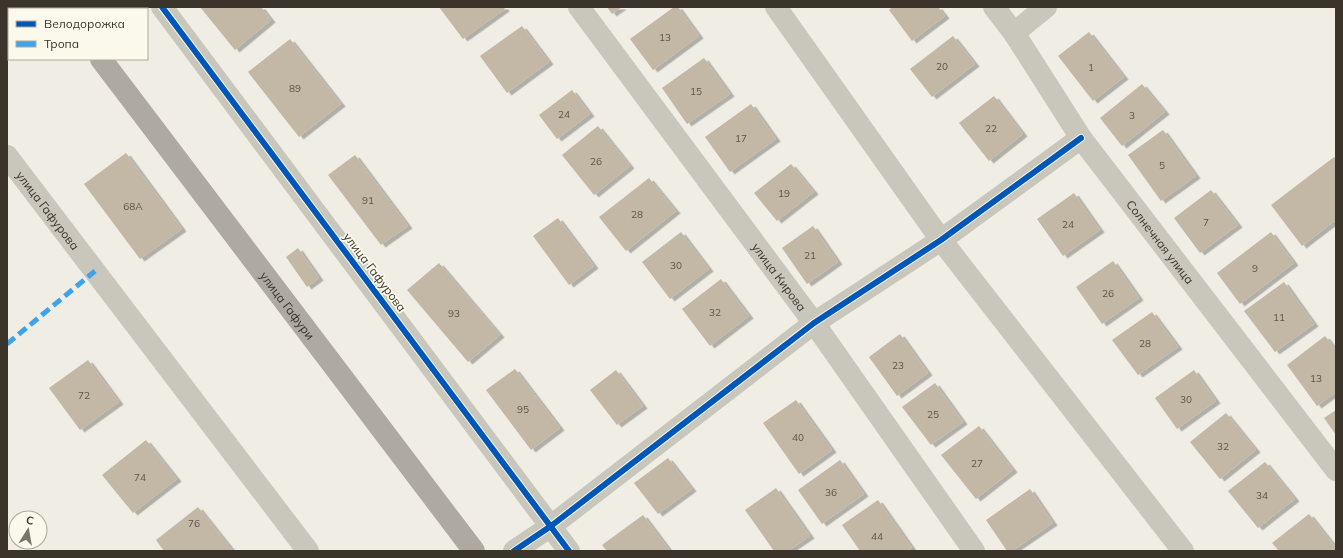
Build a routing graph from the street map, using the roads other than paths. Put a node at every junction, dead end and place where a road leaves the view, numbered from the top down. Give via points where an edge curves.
1 (162, 7) edge
2 (579, 7) edge
3 (776, 7) edge
4 (994, 7) edge
5 (1046, 7) edge
6 (1014, 33) junction
7 (102, 60) edge
8 (1081, 138) junction
9 (7, 156) edge
10 (941, 240) junction
11 (814, 323) junction
12 (1336, 470) edge
13 (551, 526) junction
14 (308, 551) edge
15 (474, 551) edge
16 (514, 551) edge
17 (569, 551) edge
18 (974, 551) edge
19 (1183, 551) edge

1 - 13 street, улица Гафурова
2 - 11 street, улица Кирова
3 - 10 street
4 - 6 street, Солнечная улица
5 - 6 street
6 - 8 street, Солнечная улица
7 - 15 main road, улица Гафури
8 - 10 street
8 - 12 street, Солнечная улица
9 - 14 street, улица Гафурова
10 - 11 street
10 - 19 street
11 - 13 street
11 - 18 street, улица Кирова
13 - 16 street
13 - 17 street, улица Гафурова

